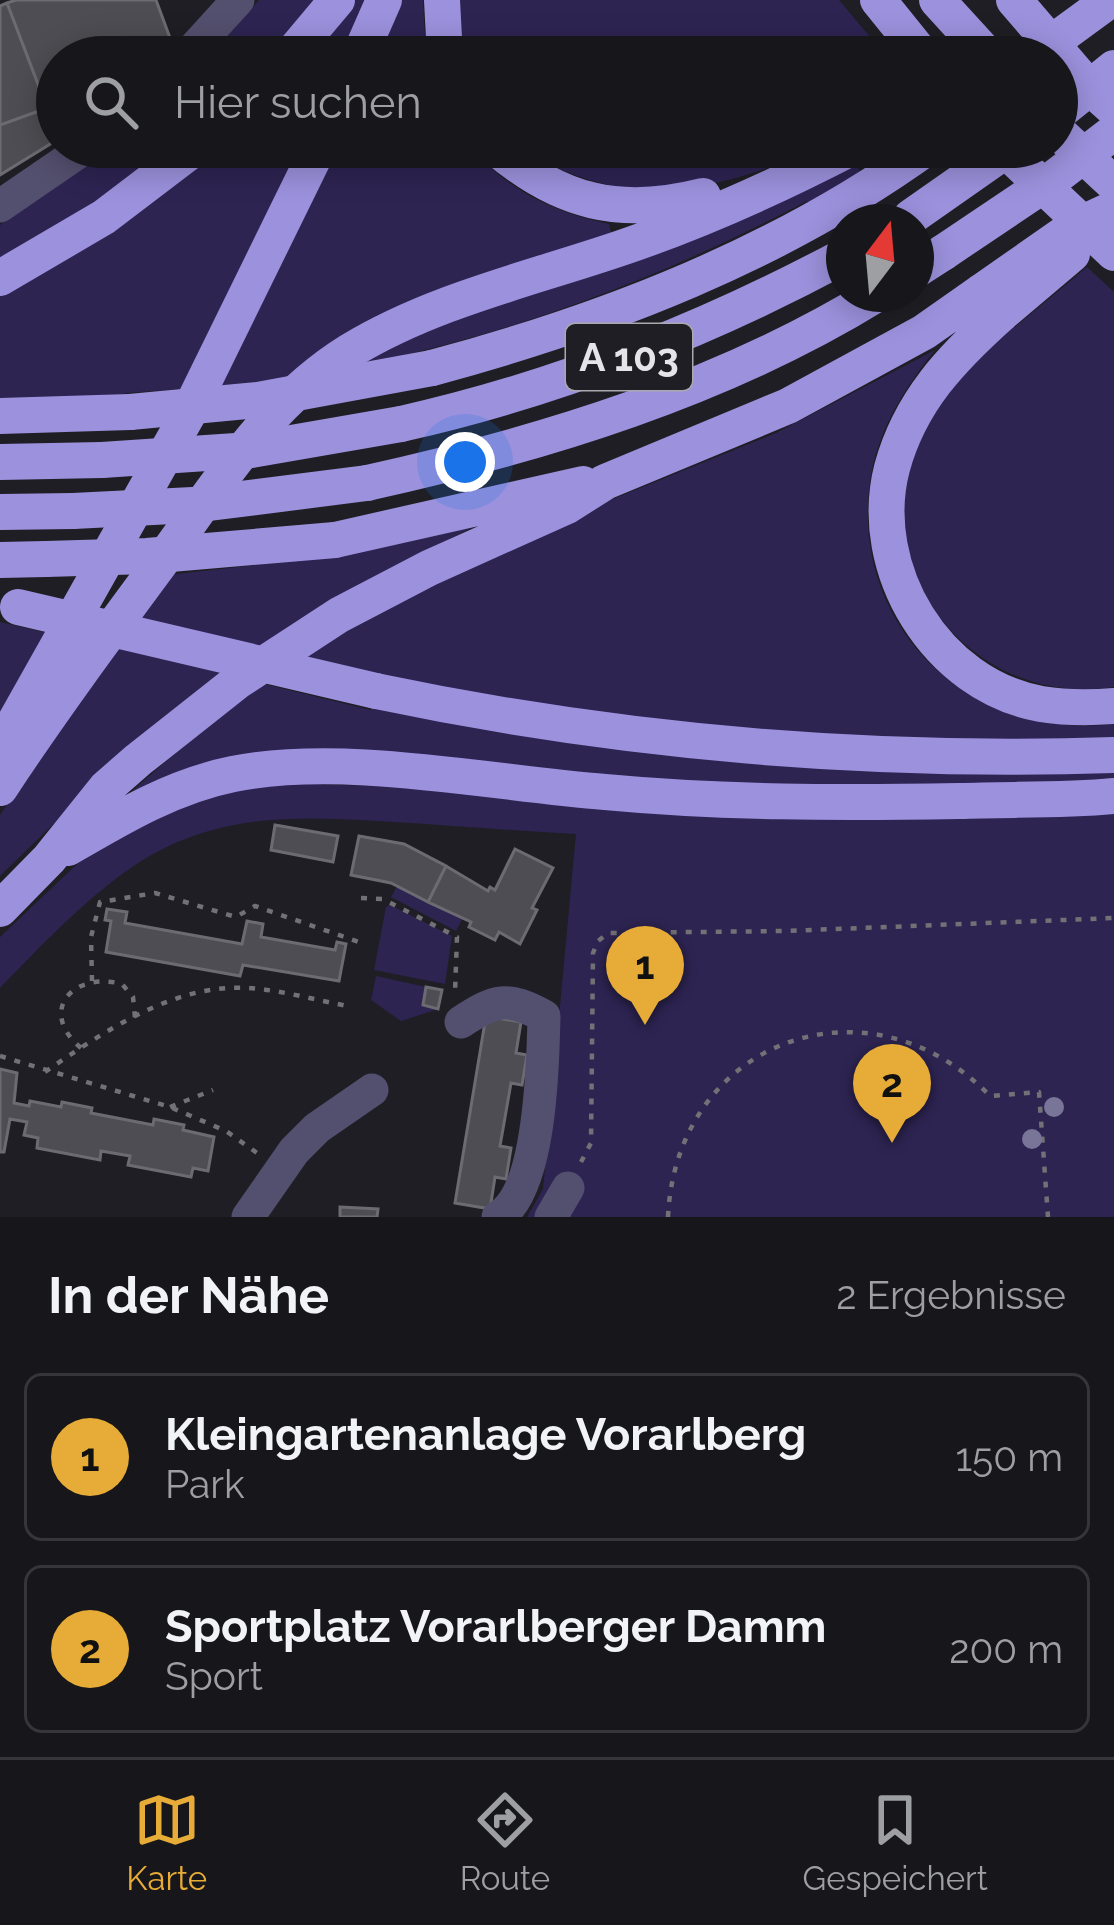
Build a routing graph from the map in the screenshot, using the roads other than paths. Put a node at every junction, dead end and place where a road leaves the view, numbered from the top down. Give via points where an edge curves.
1 (238, 0) edge
2 (337, 0) edge
3 (384, 0) edge
4 (442, 0) edge
5 (878, 0) edge
6 (937, 0) edge
7 (1014, 0) edge
8 (1091, 0) edge
9 (1110, 0) edge
10 (1114, 25) edge
11 (205, 36) edge
12 (307, 36) edge
13 (368, 36) edge
14 (444, 36) edge
15 (907, 36) edge
16 (970, 36) edge
17 (1045, 36) edge
18 (1061, 36) edge
19 (1114, 68) edge
20 (1078, 75) edge
21 (1078, 97) edge
22 (1114, 109) edge
23 (1114, 132) edge
24 (1078, 158) edge
25 (1078, 159) edge
26 (55, 168) edge
27 (169, 168) edge
28 (309, 168) edge
29 (521, 168) edge
30 (898, 168) edge
31 (977, 168) edge
32 (1027, 168) edge
33 (1066, 168) edge
34 (812, 169) joint
35 (1111, 200) edge
36 (927, 204) edge
37 (0, 206) edge
38 (1114, 253) edge
39 (934, 258) edge
40 (826, 265) edge
41 (0, 278) edge
42 (991, 303) junction
43 (842, 312) edge
44 (0, 416) edge
45 (0, 462) edge
46 (605, 482) junction
47 (0, 512) edge
48 (0, 560) edge
49 (9, 606) edge
50 (1114, 706) edge
51 (0, 748) edge
52 (1114, 755) edge
53 (0, 788) edge
54 (1114, 796) edge
55 (50, 859) junction
56 (0, 908) edge
57 (461, 1022) road end
58 (372, 1090) dead end
59 (248, 1217) edge
60 (498, 1217) edge

1 - 11 street
2 - 12 highway
3 - 13 highway
4 - 14 highway
5 - 15 highway
6 - 16 highway
7 - 17 highway
8 - 10 highway
9 - 18 highway, bridge
19 - 21 highway, bridge
20 - 22 highway
23 - 25 highway, bridge
24 - 35 highway
26 - 37 street
27 - 41 highway via 104,218
28 - 51 highway via 177,434
29 - 34 highway via 562,192 623,208 668,206
30 - 44 highway, bridge via 808,222 628,307 511,347 258,400
31 - 36 highway, bridge
32 - 38 highway
33 - 39 highway, bridge
34 - 53 highway via 627,246 442,308 322,370 226,471
35 - 42 highway, bridge via 1087,241
40 - 45 highway, A 103, bridge via 636,355 401,424 251,450
42 - 46 highway via 788,406
42 - 50 highway via 902,439 887,502 894,568 924,628 988,685 1037,704
43 - 47 highway, A 103, bridge via 650,402 515,447 368,482 193,505
46 - 48 highway, bridge via 335,540
46 - 55 highway via 339,616 238,681 106,788
49 - 52 highway, bridge via 556,724 924,755
54 - 55 highway via 717,800 281,768 164,796
55 - 56 highway
57 - 60 street via 506,1001 544,1016 533,1141 523,1181
58 - 59 street via 305,1139

